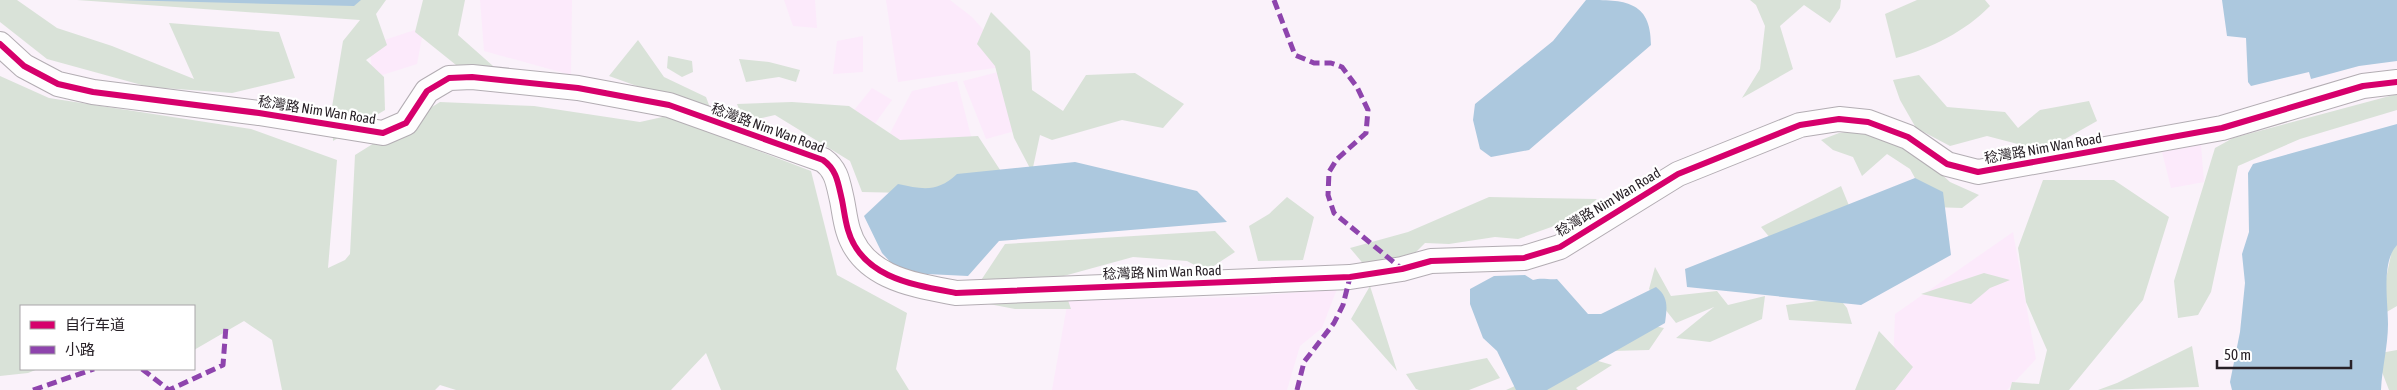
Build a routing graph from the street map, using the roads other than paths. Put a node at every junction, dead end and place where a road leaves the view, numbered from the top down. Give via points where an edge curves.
1 (0, 44) edge
2 (2397, 82) edge

1 - 2 street, 稔灣路 Nim Wan Road via 24,66 58,84 93,92 383,133 406,123 427,91 450,78 472,77 578,88 669,105 823,160 832,167 848,231 860,256 887,276 909,284 956,292 1350,277 1431,261 1524,258 1560,247 1678,174 1800,125 1839,118 1868,122 1908,137 1947,164 1978,172 2222,128 2363,86

